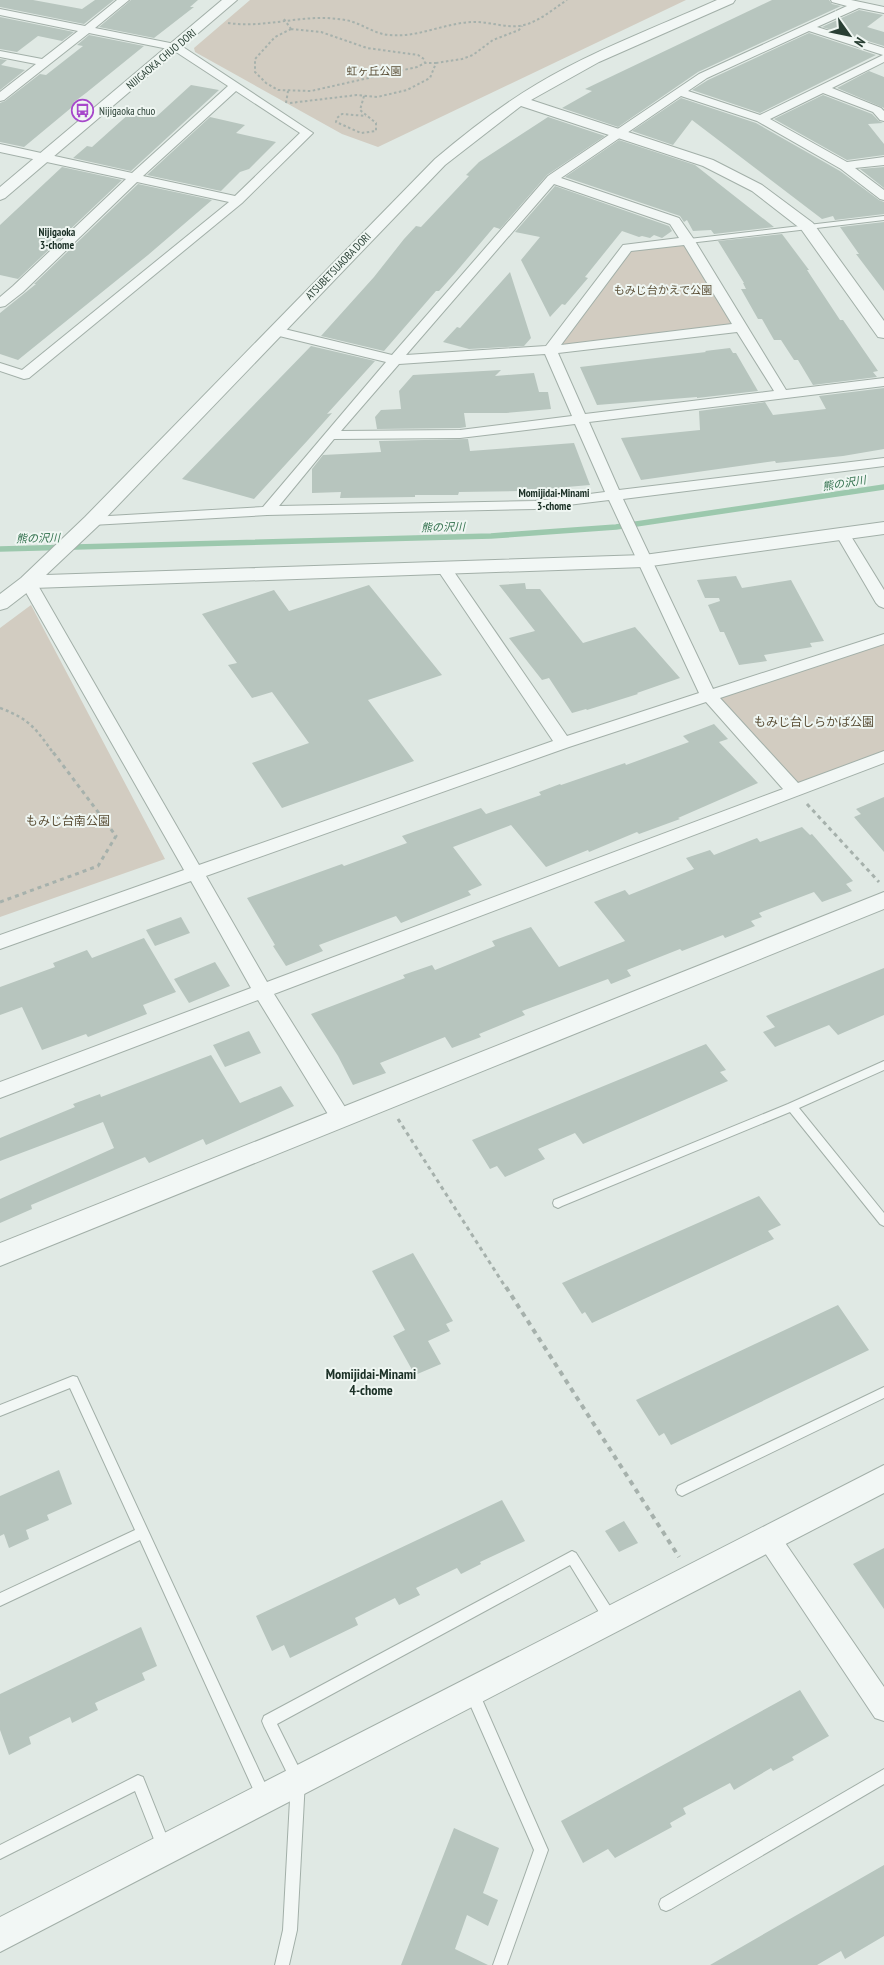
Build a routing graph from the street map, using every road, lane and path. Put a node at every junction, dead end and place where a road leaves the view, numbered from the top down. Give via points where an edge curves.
1 (124, 0) edge
2 (230, 0) edge
3 (567, 0) edge
4 (728, 0) edge
5 (836, 0) edge
6 (857, 5) junction
7 (884, 10) edge
8 (0, 12) edge
9 (208, 19) junction
10 (284, 19) junction
11 (522, 26) junction
12 (88, 28) junction
13 (809, 28) junction
14 (291, 29) junction
15 (176, 47) junction
16 (884, 52) edge
17 (0, 54) edge
18 (884, 58) edge
19 (45, 63) junction
20 (436, 63) junction
21 (425, 64) junction
22 (235, 86) junction
23 (824, 89) junction
24 (288, 91) junction
25 (680, 92) junction
26 (364, 96) junction
27 (0, 98) edge
28 (520, 101) junction
29 (366, 116) junction
30 (884, 118) edge
31 (761, 119) junction
32 (618, 134) junction
33 (0, 148) edge
34 (44, 158) junction
35 (884, 161) edge
36 (845, 166) junction
37 (135, 177) junction
38 (552, 179) junction
39 (0, 195) edge
40 (884, 196) edge
41 (238, 200) junction
42 (884, 218) edge
43 (807, 226) junction
44 (689, 241) junction
45 (0, 303) edge
46 (742, 327) junction
47 (276, 331) junction
48 (884, 333) edge
49 (550, 350) junction
50 (395, 360) junction
51 (0, 367) edge
52 (884, 382) edge
53 (782, 394) junction
54 (580, 420) junction
55 (330, 435) junction
56 (884, 462) edge
57 (614, 496) junction
58 (267, 511) junction
59 (92, 521) junction
60 (884, 528) edge
61 (842, 533) junction
62 (641, 554) junction
63 (443, 566) junction
64 (35, 575) junction
65 (884, 603) edge
66 (0, 604) edge
67 (884, 639) edge
68 (708, 695) junction
69 (0, 708) edge
70 (563, 743) junction
71 (884, 757) edge
72 (795, 791) junction
73 (196, 874) junction
74 (884, 887) edge
75 (884, 900) edge
76 (0, 902) edge
77 (0, 942) edge
78 (263, 992) junction
79 (884, 1065) edge
80 (0, 1090) edge
81 (386, 1100) junction
82 (792, 1107) junction
83 (341, 1118) junction
84 (558, 1203) dead end
85 (884, 1221) edge
86 (0, 1255) edge
87 (884, 1392) edge
88 (0, 1411) edge
89 (884, 1478) edge
90 (682, 1490) dead end
91 (143, 1532) junction
92 (769, 1539) junction
93 (681, 1560) dead end
94 (0, 1600) edge
95 (610, 1618) junction
96 (470, 1690) junction
97 (884, 1709) edge
98 (884, 1776) edge
99 (298, 1780) junction
100 (265, 1798) junction
101 (165, 1850) junction
102 (0, 1852) edge
103 (666, 1904) dead end
104 (0, 1935) edge
105 (282, 1965) edge
106 (500, 1965) edge

1 - 12 street
2 - 9 street, NIJIGAOKA CHUO DORI
3 - 11 path
4 - 28 street, ATSUBETSUAOBA DORI via 592,61
5 - 6 street
6 - 7 street
6 - 13 street
8 - 12 street
9 - 10 path via 256,26
9 - 15 street, NIJIGAOKA CHUO DORI
10 - 11 path via 346,20 387,35 418,34 456,23
10 - 14 path
11 - 20 path via 493,40 473,55
12 - 15 street
12 - 19 street
13 - 16 street
13 - 25 street via 703,76
14 - 21 path via 307,28 365,47 418,55
14 - 24 path via 273,38 255,59 255,72 266,83
15 - 22 street
15 - 34 street, NIJIGAOKA CHUO DORI
17 - 19 street
18 - 23 street
19 - 27 street
20 - 21 path
20 - 26 path via 430,78 407,90 377,97
21 - 24 path via 310,91
22 - 37 street
22 - 41 street via 307,133
23 - 30 street via 877,110
23 - 31 street
24 - 26 path via 286,104
25 - 31 street
25 - 32 street
26 - 29 path via 360,110
28 - 32 street
28 - 47 street, ATSUBETSUAOBA DORI via 477,130 440,162
29 - 29 path via 376,123 376,131 371,134 362,134 336,122 342,114
31 - 36 street
32 - 38 street
32 - 43 street via 716,167 757,188
33 - 34 street
34 - 37 street
34 - 39 street, NIJIGAOKA CHUO DORI
35 - 36 street
36 - 40 street
37 - 41 street
37 - 45 street
38 - 44 street via 675,222
38 - 50 street
41 - 51 street via 24,375
42 - 43 lane
43 - 44 lane
43 - 48 street
44 - 46 street
44 - 49 street via 627,248
46 - 49 street
46 - 53 street
47 - 50 street
47 - 59 street, ATSUBETSUAOBA DORI
49 - 50 street
49 - 54 street
50 - 55 street
52 - 53 street
53 - 54 street
54 - 55 street via 460,434
54 - 57 street
55 - 58 street
56 - 57 street
57 - 58 street via 535,505
57 - 62 street
58 - 59 street
59 - 64 street, ATSUBETSUAOBA DORI
60 - 61 street
61 - 62 street
61 - 65 street
62 - 63 street
62 - 68 street
63 - 64 street
63 - 70 street
64 - 66 street, ATSUBETSUAOBA DORI
64 - 73 street
67 - 68 street
68 - 70 street
68 - 72 street
69 - 76 path via 22,716 35,728 116,836 98,866
70 - 73 street
71 - 72 street
72 - 74 path
72 - 78 street
73 - 77 street
73 - 78 street
75 - 81 street
78 - 80 street
78 - 83 street
79 - 82 lane
81 - 83 street
81 - 93 path
82 - 84 lane
82 - 85 lane
83 - 86 street
87 - 90 lane
88 - 91 lane via 73,1381
89 - 92 street
91 - 94 lane
91 - 100 lane
92 - 95 street
92 - 97 street
95 - 96 street
95 - 99 lane via 572,1557 269,1721
96 - 99 street
96 - 106 lane via 541,1850
98 - 103 lane
99 - 100 street
99 - 105 lane via 290,1930
100 - 101 street
101 - 102 lane via 138,1782
101 - 104 street

